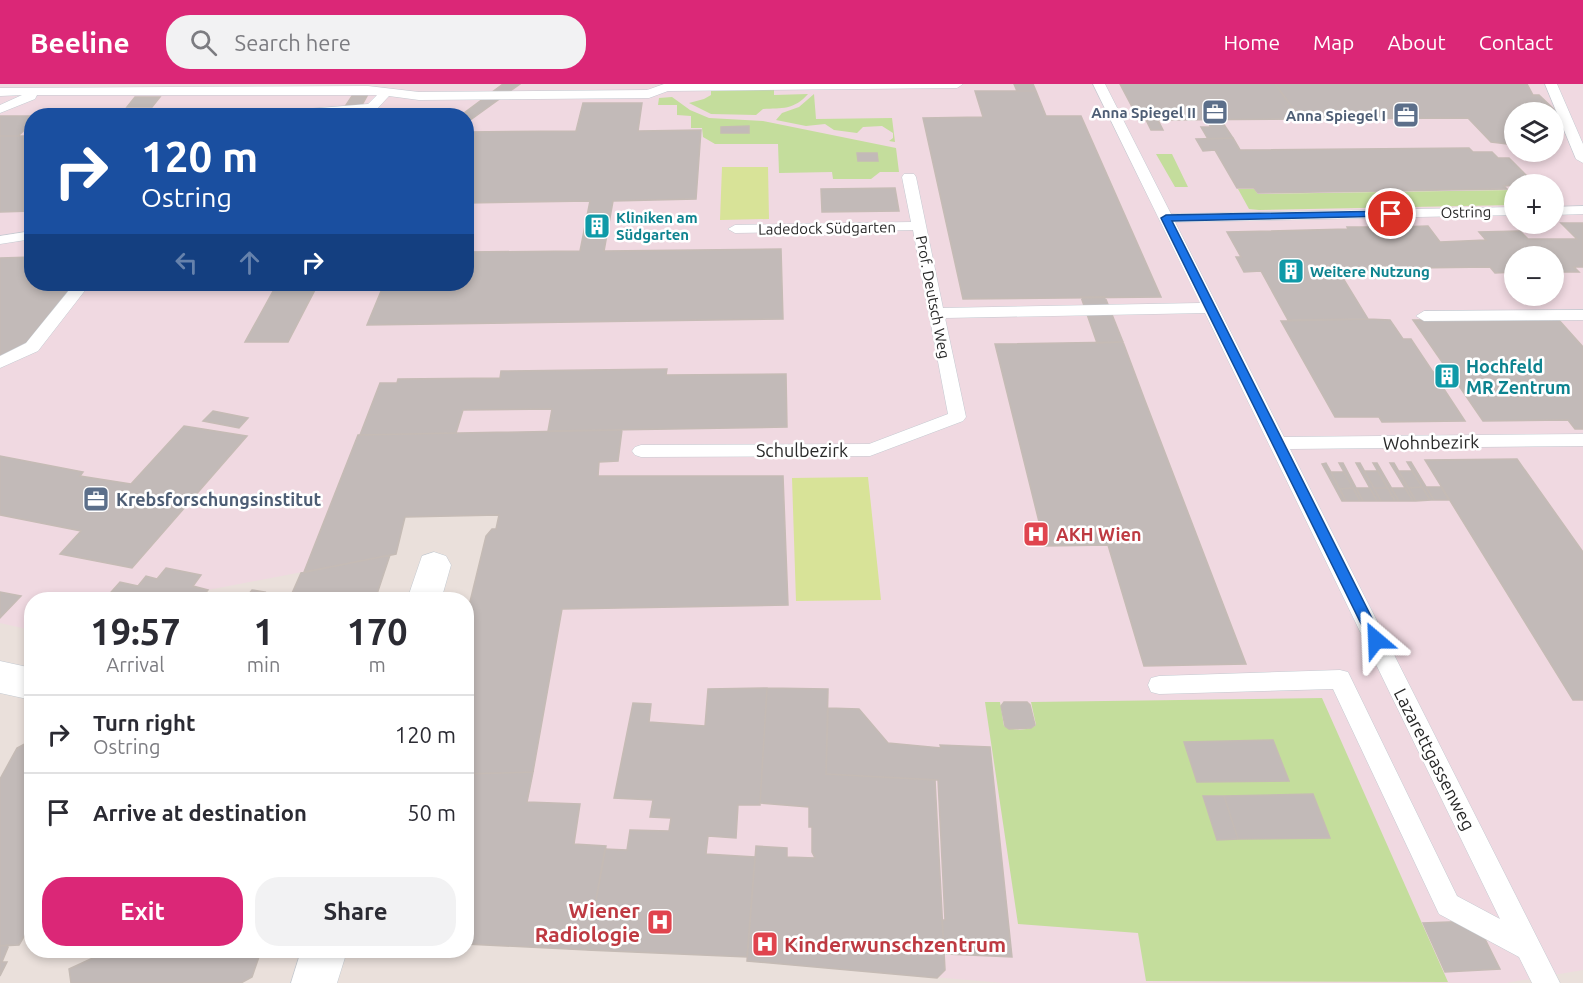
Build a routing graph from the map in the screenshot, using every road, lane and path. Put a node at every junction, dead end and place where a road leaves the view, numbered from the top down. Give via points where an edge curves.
1 (957, 84) edge
2 (1099, 84) edge
3 (1551, 84) edge
4 (339, 87) edge
5 (47, 88) edge
6 (320, 90) junction
7 (89, 91) junction
8 (0, 92) edge
9 (386, 92) junction
10 (74, 108) edge
11 (309, 108) edge
12 (359, 108) edge
13 (0, 109) edge
14 (1581, 151) edge
15 (909, 177) dead end
16 (1583, 210) edge
17 (1504, 211) edge
18 (1564, 211) edge
19 (1166, 218) junction
20 (919, 226) junction
21 (735, 229) dead end
22 (24, 236) edge
23 (0, 240) edge
24 (76, 291) edge
25 (1211, 309) junction
26 (936, 313) junction
27 (1583, 315) edge
28 (1424, 316) dead end
29 (0, 363) edge
30 (957, 417) joint
31 (1583, 440) edge
32 (1278, 444) junction
33 (641, 451) dead end
34 (434, 565) dead end
35 (426, 592) edge
36 (0, 677) edge
37 (24, 682) edge
38 (1159, 685) dead end
39 (1529, 948) junction
40 (322, 958) edge
41 (314, 983) edge
42 (1546, 983) edge

1 - 9 lane via 666,87 649,94 419,96
2 - 19 lane, Lazarettgassenweg
3 - 14 lane
4 - 6 lane
4 - 9 lane
5 - 7 lane
5 - 8 lane
5 - 13 lane
6 - 7 lane
6 - 11 lane
7 - 10 lane
9 - 12 lane via 372,107
15 - 20 lane, Prof. Deutsch Weg
16 - 18 lane
17 - 19 lane, Ostring
19 - 25 lane, Lazarettgassenweg
20 - 21 lane, Ladedock Südgarten
20 - 26 lane, Prof. Deutsch Weg
22 - 23 lane
24 - 29 lane via 32,347
25 - 26 lane
25 - 32 lane, Lazarettgassenweg
26 - 30 lane, Prof. Deutsch Weg
27 - 28 lane
30 - 33 lane, Schulbezirk via 870,450
31 - 32 lane, Wohnbezirk
32 - 39 lane, Lazarettgassenweg
34 - 35 street
36 - 37 street
38 - 39 lane via 1340,679 1448,905
39 - 42 lane, Lazarettgassenweg
40 - 41 street

